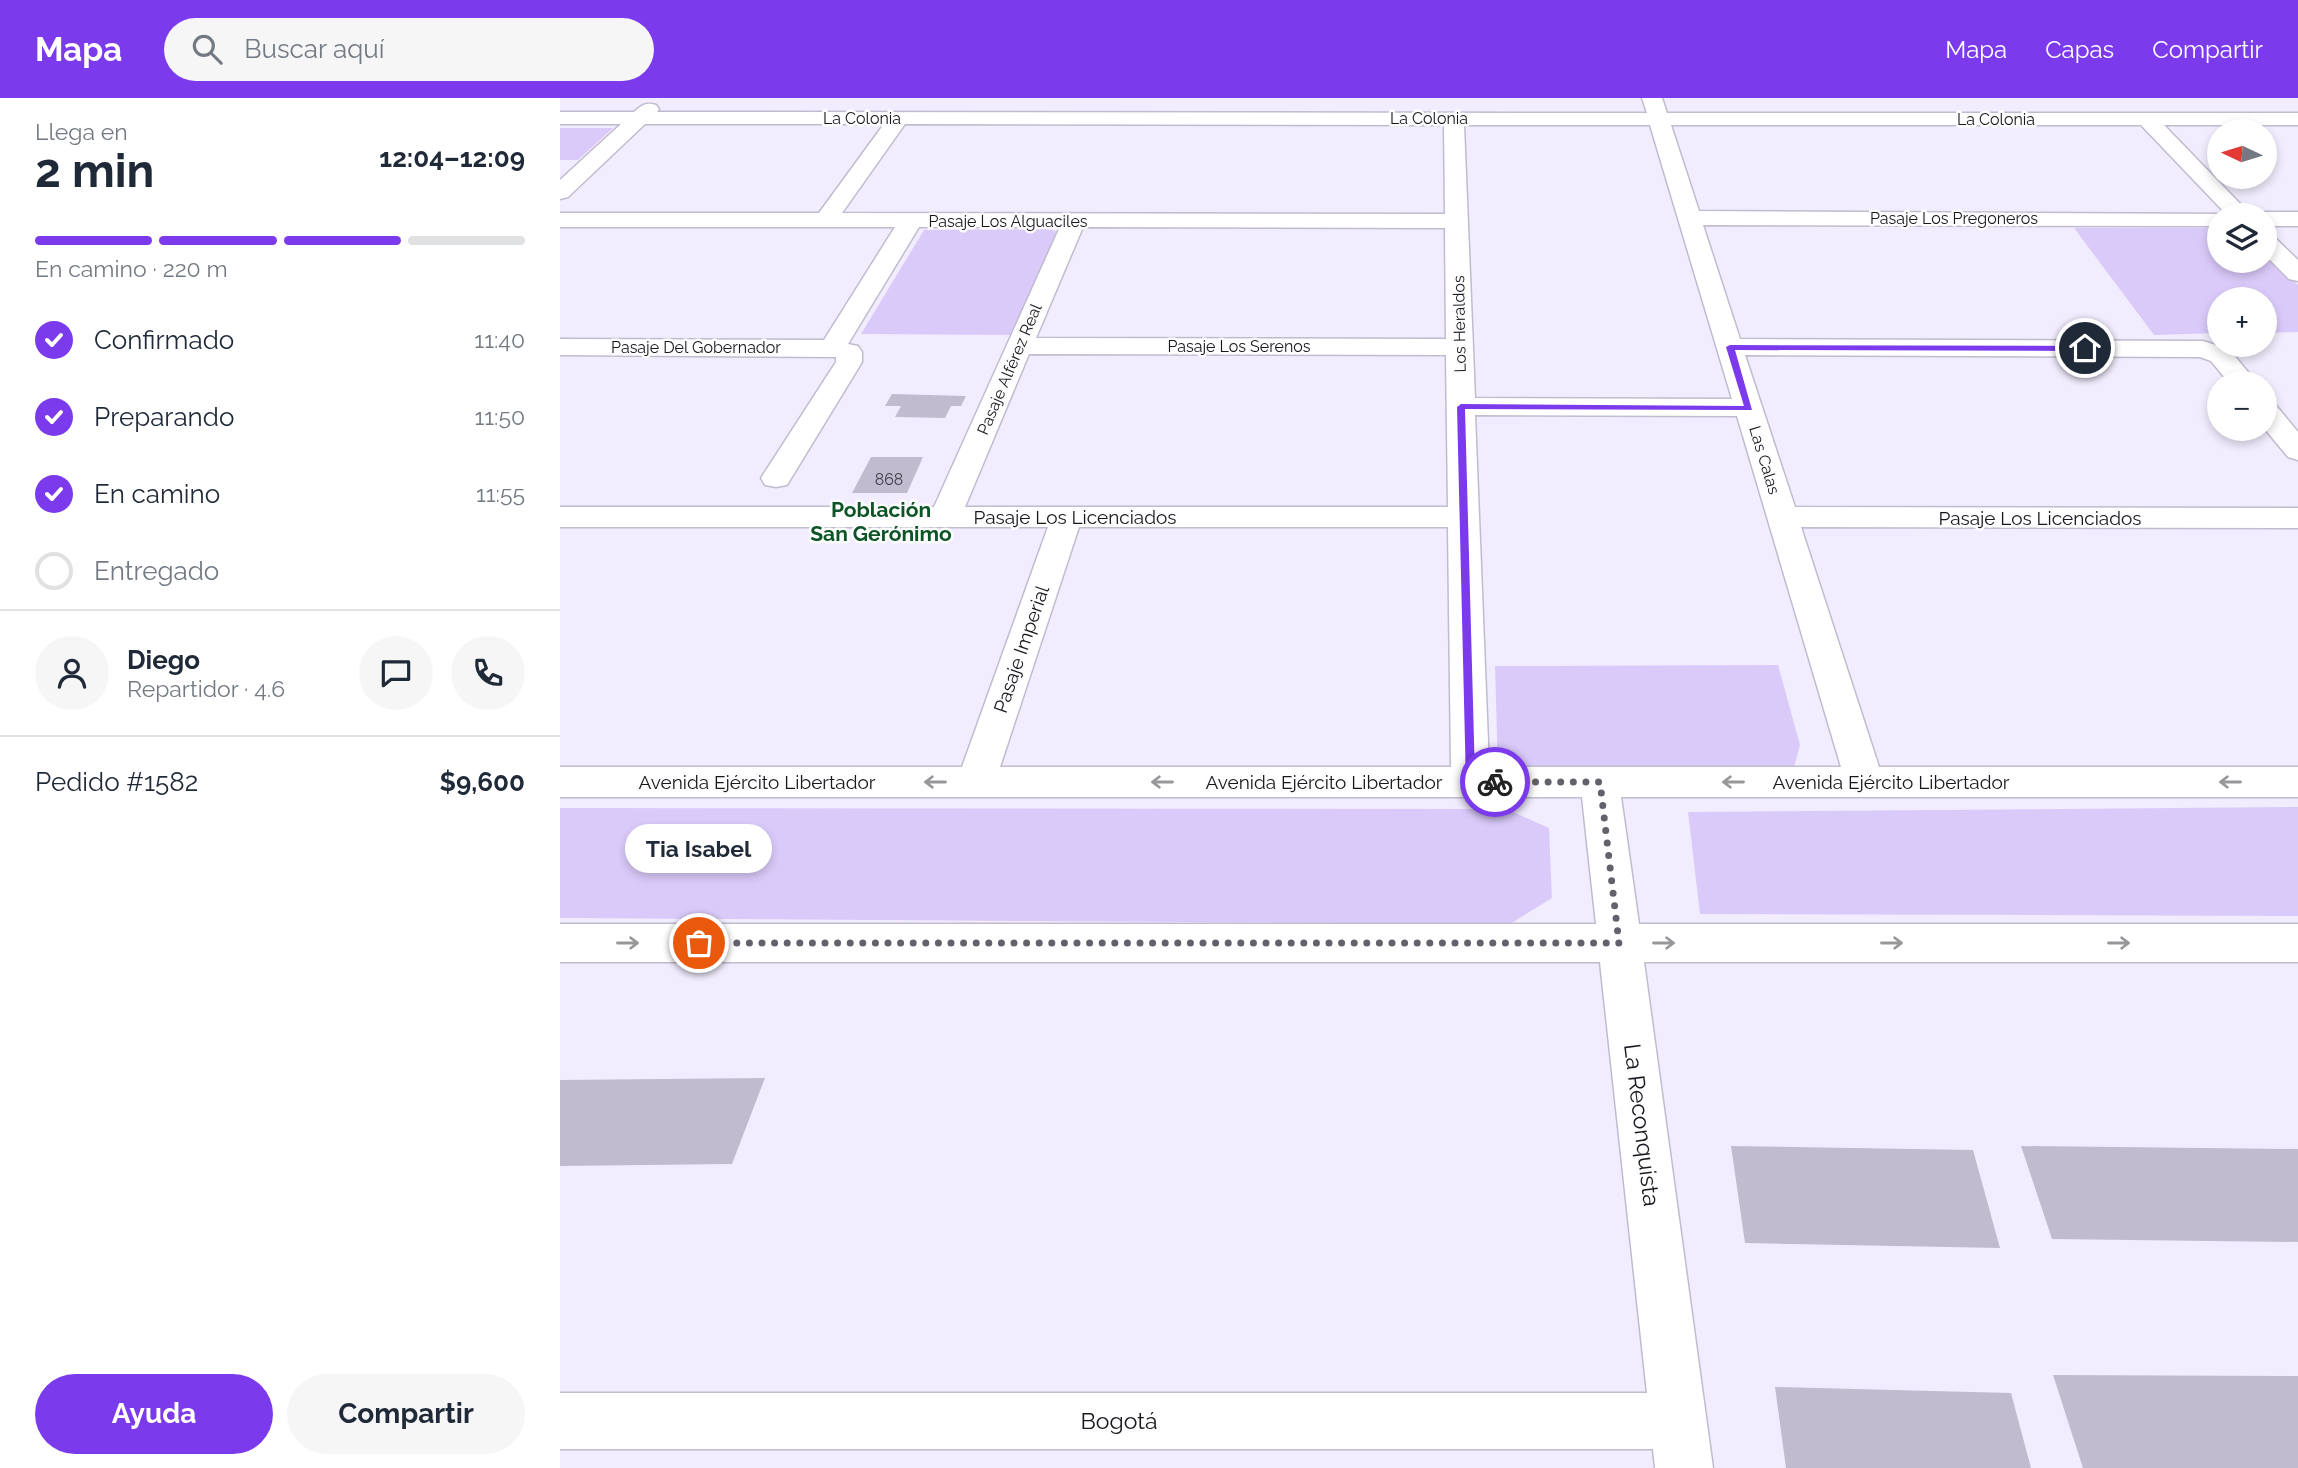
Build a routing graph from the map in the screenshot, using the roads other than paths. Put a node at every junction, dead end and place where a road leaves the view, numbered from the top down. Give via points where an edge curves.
1 (661, 98) edge
2 (851, 98) edge
3 (1318, 108) edge
4 (1655, 108) edge
5 (560, 118) edge
6 (639, 118) junction
7 (834, 118) junction
8 (899, 118) junction
9 (1454, 118) junction
10 (2147, 119) junction
11 (2298, 119) edge
12 (560, 192) edge
13 (2228, 203) edge
14 (1689, 218) junction
15 (2207, 219) edge
16 (2277, 219) edge
17 (2298, 219) edge
18 (560, 220) edge
19 (826, 220) junction
20 (911, 220) junction
21 (1074, 221) junction
22 (1456, 221) junction
23 (2277, 253) edge
24 (2298, 274) edge
25 (1019, 346) junction
26 (1460, 346) junction
27 (560, 347) edge
28 (1730, 347) junction
29 (832, 348) junction
30 (2233, 371) edge
31 (1461, 407) junction
32 (1749, 408) junction
33 (2277, 425) edge
34 (2298, 450) edge
35 (776, 478) dead end
36 (560, 517) edge
37 (945, 517) junction
38 (1067, 517) junction
39 (1463, 517) junction
40 (1783, 517) junction
41 (2298, 518) edge
42 (560, 782) edge
43 (976, 782) junction
44 (1470, 782) junction
45 (1600, 782) junction
46 (1866, 782) junction
47 (2298, 782) edge
48 (560, 943) edge
49 (1619, 943) junction
50 (2298, 943) edge
51 (560, 1421) edge
52 (1681, 1445) edge

1 - 6 street
2 - 7 street
3 - 8 street, La Colonia
3 - 9 street, La Colonia
4 - 9 street, La Colonia
4 - 10 street, La Colonia
4 - 14 street, Las Calas
5 - 6 street, La Colonia
6 - 7 street, La Colonia
6 - 12 street
7 - 8 street, La Colonia
8 - 19 street
9 - 22 street, Los Heraldos
10 - 11 street, La Colonia
10 - 13 street
14 - 15 street, Pasaje Los Pregoneros
14 - 28 street, Las Calas
16 - 17 street
18 - 19 street, Pasaje Los Alguaciles
19 - 20 street, Pasaje Los Alguaciles
20 - 21 street, Pasaje Los Alguaciles
20 - 29 street
21 - 22 street, Pasaje Los Alguaciles
21 - 25 street, Pasaje Alférez Real
22 - 26 street, Los Heraldos
23 - 24 street
25 - 26 street, Pasaje Los Serenos
25 - 37 street, Pasaje Alférez Real
26 - 31 street, Los Heraldos
27 - 29 street, Pasaje Del Gobernador
28 - 30 street via 2203,349 2220,355
28 - 32 street, Las Calas
29 - 35 street via 849,352 849,362
31 - 32 street
31 - 39 street, Los Heraldos
32 - 40 street, Las Calas
33 - 34 street
36 - 37 street, Pasaje Los Licenciados
37 - 38 street, Pasaje Los Licenciados
38 - 39 street, Pasaje Los Licenciados
38 - 43 street, Pasaje Imperial
39 - 44 street, Los Heraldos
40 - 41 street, Pasaje Los Licenciados
40 - 46 street, Las Calas
43 -> 42 street, Avenida Ejército Libertador
44 -> 43 street, Avenida Ejército Libertador
44 - 45 street, Avenida Ejército Libertador
46 -> 45 street, Avenida Ejército Libertador
45 - 49 street, La Reconquista
47 -> 46 street, Avenida Ejército Libertador
48 -> 49 street
49 -> 50 street
49 - 52 street, La Reconquista
51 - 52 street, Bogotá

